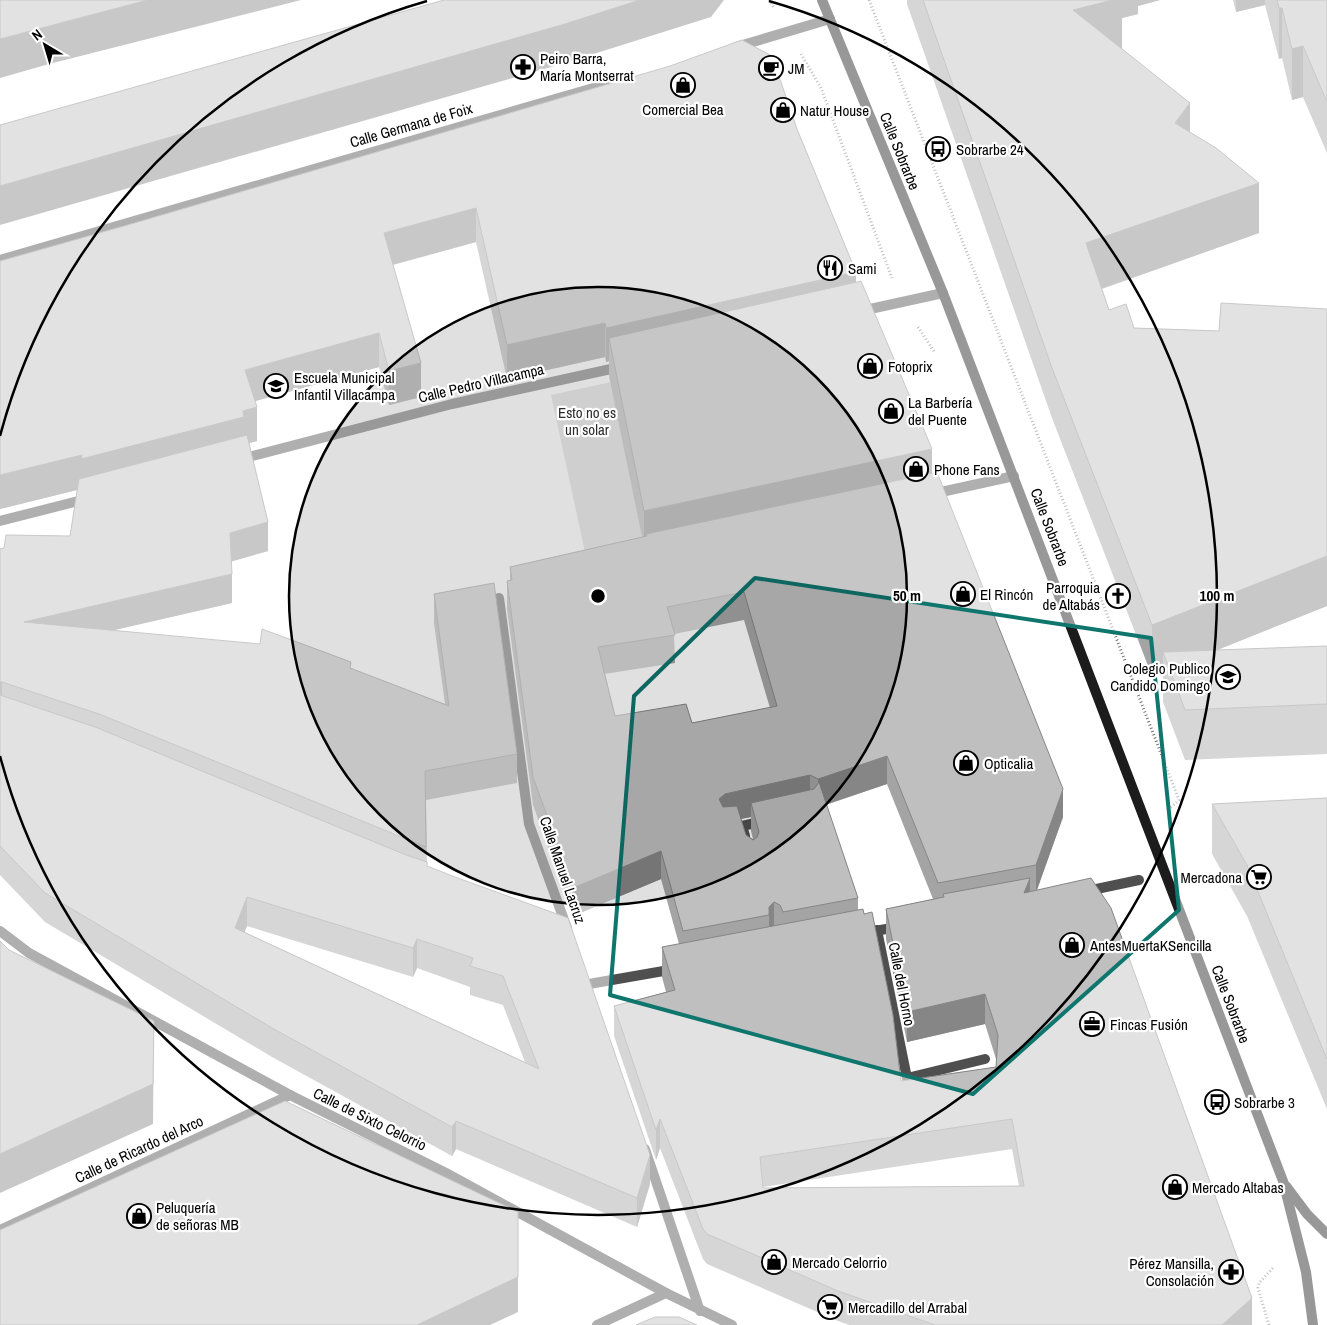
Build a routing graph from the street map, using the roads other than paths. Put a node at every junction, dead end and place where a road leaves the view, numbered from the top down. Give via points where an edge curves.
1 (822, 0) edge
2 (830, 19) junction
3 (725, 50) edge
4 (630, 78) edge
5 (0, 260) edge
6 (943, 293) junction
7 (852, 313) edge
8 (628, 365) edge
9 (231, 462) edge
10 (1014, 476) junction
11 (923, 495) edge
12 (96, 496) edge
13 (0, 522) edge
14 (499, 598) dead end
15 (777, 818) edge
16 (747, 844) edge
17 (1139, 880) dead end
18 (1075, 893) edge
19 (906, 925) edge
20 (877, 930) junction
21 (0, 931) edge
22 (850, 936) edge
23 (572, 942) edge
24 (684, 967) edge
25 (589, 985) edge
26 (985, 1059) dead end
27 (290, 1096) junction
28 (643, 1143) edge
29 (1283, 1181) junction
30 (0, 1230) edge
31 (1327, 1234) edge
32 (666, 1293) junction
33 (700, 1311) junction
34 (597, 1325) edge
35 (732, 1325) edge
36 (1313, 1325) edge

1 - 2 main road, Calle Sobrarbe
2 - 3 street
2 - 6 main road, Calle Sobrarbe
4 - 5 street, Calle Germana de Foix
6 - 7 street
6 - 10 main road, Calle Sobrarbe
8 - 9 street, Calle Pedro Villacampa via 452,404
10 - 11 street
10 - 29 main road, Calle Sobrarbe
12 - 13 street
14 - 23 street, Calle Manuel Lacruz via 529,824 561,924
15 - 16 street via 738,827
17 - 18 street
19 - 20 street, Calle del Horno
20 - 22 street, Calle del Horno
20 - 26 street, Calle del Horno via 907,1078
21 - 27 street, Calle de Sixto Celorrio via 30,953
24 - 25 street
27 - 30 street, Calle de Ricardo del Arco
27 - 32 street, Calle de Sixto Celorrio via 446,1173
28 - 33 street
29 - 31 main road, Calle Sobrarbe via 1307,1214
29 - 36 main road, Calle Sobrarbe via 1306,1272
32 - 33 street, Calle de Sixto Celorrio
32 - 34 street
33 - 35 street, Calle de Sixto Celorrio

